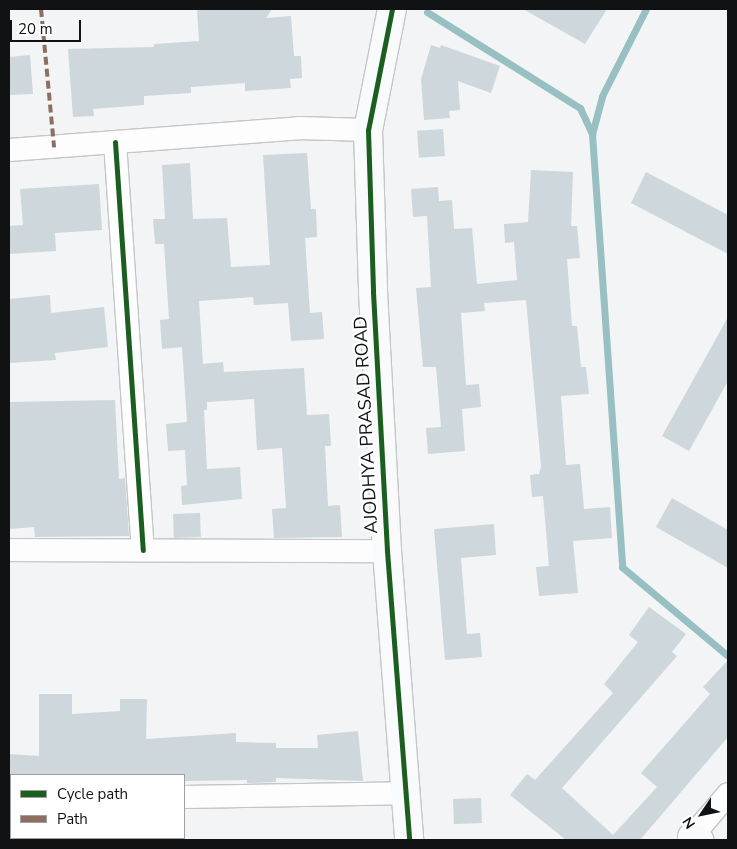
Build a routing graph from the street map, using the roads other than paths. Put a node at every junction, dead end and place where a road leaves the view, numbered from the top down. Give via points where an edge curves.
1 (386, 11) edge
2 (368, 130) junction
3 (115, 142) junction
4 (9, 150) edge
5 (9, 550) edge
6 (143, 550) junction
7 (387, 551) junction
8 (404, 792) junction
9 (728, 794) edge
10 (185, 797) edge
11 (693, 839) edge
12 (409, 840) edge

1 - 2 street, AJODHYA PRASAD ROAD
2 - 3 street via 299,128
2 - 7 street, AJODHYA PRASAD ROAD
3 - 4 street
3 - 6 street
5 - 6 street
6 - 7 street
7 - 8 street, AJODHYA PRASAD ROAD
8 - 10 street
8 - 12 street, AJODHYA PRASAD ROAD
9 - 11 street

